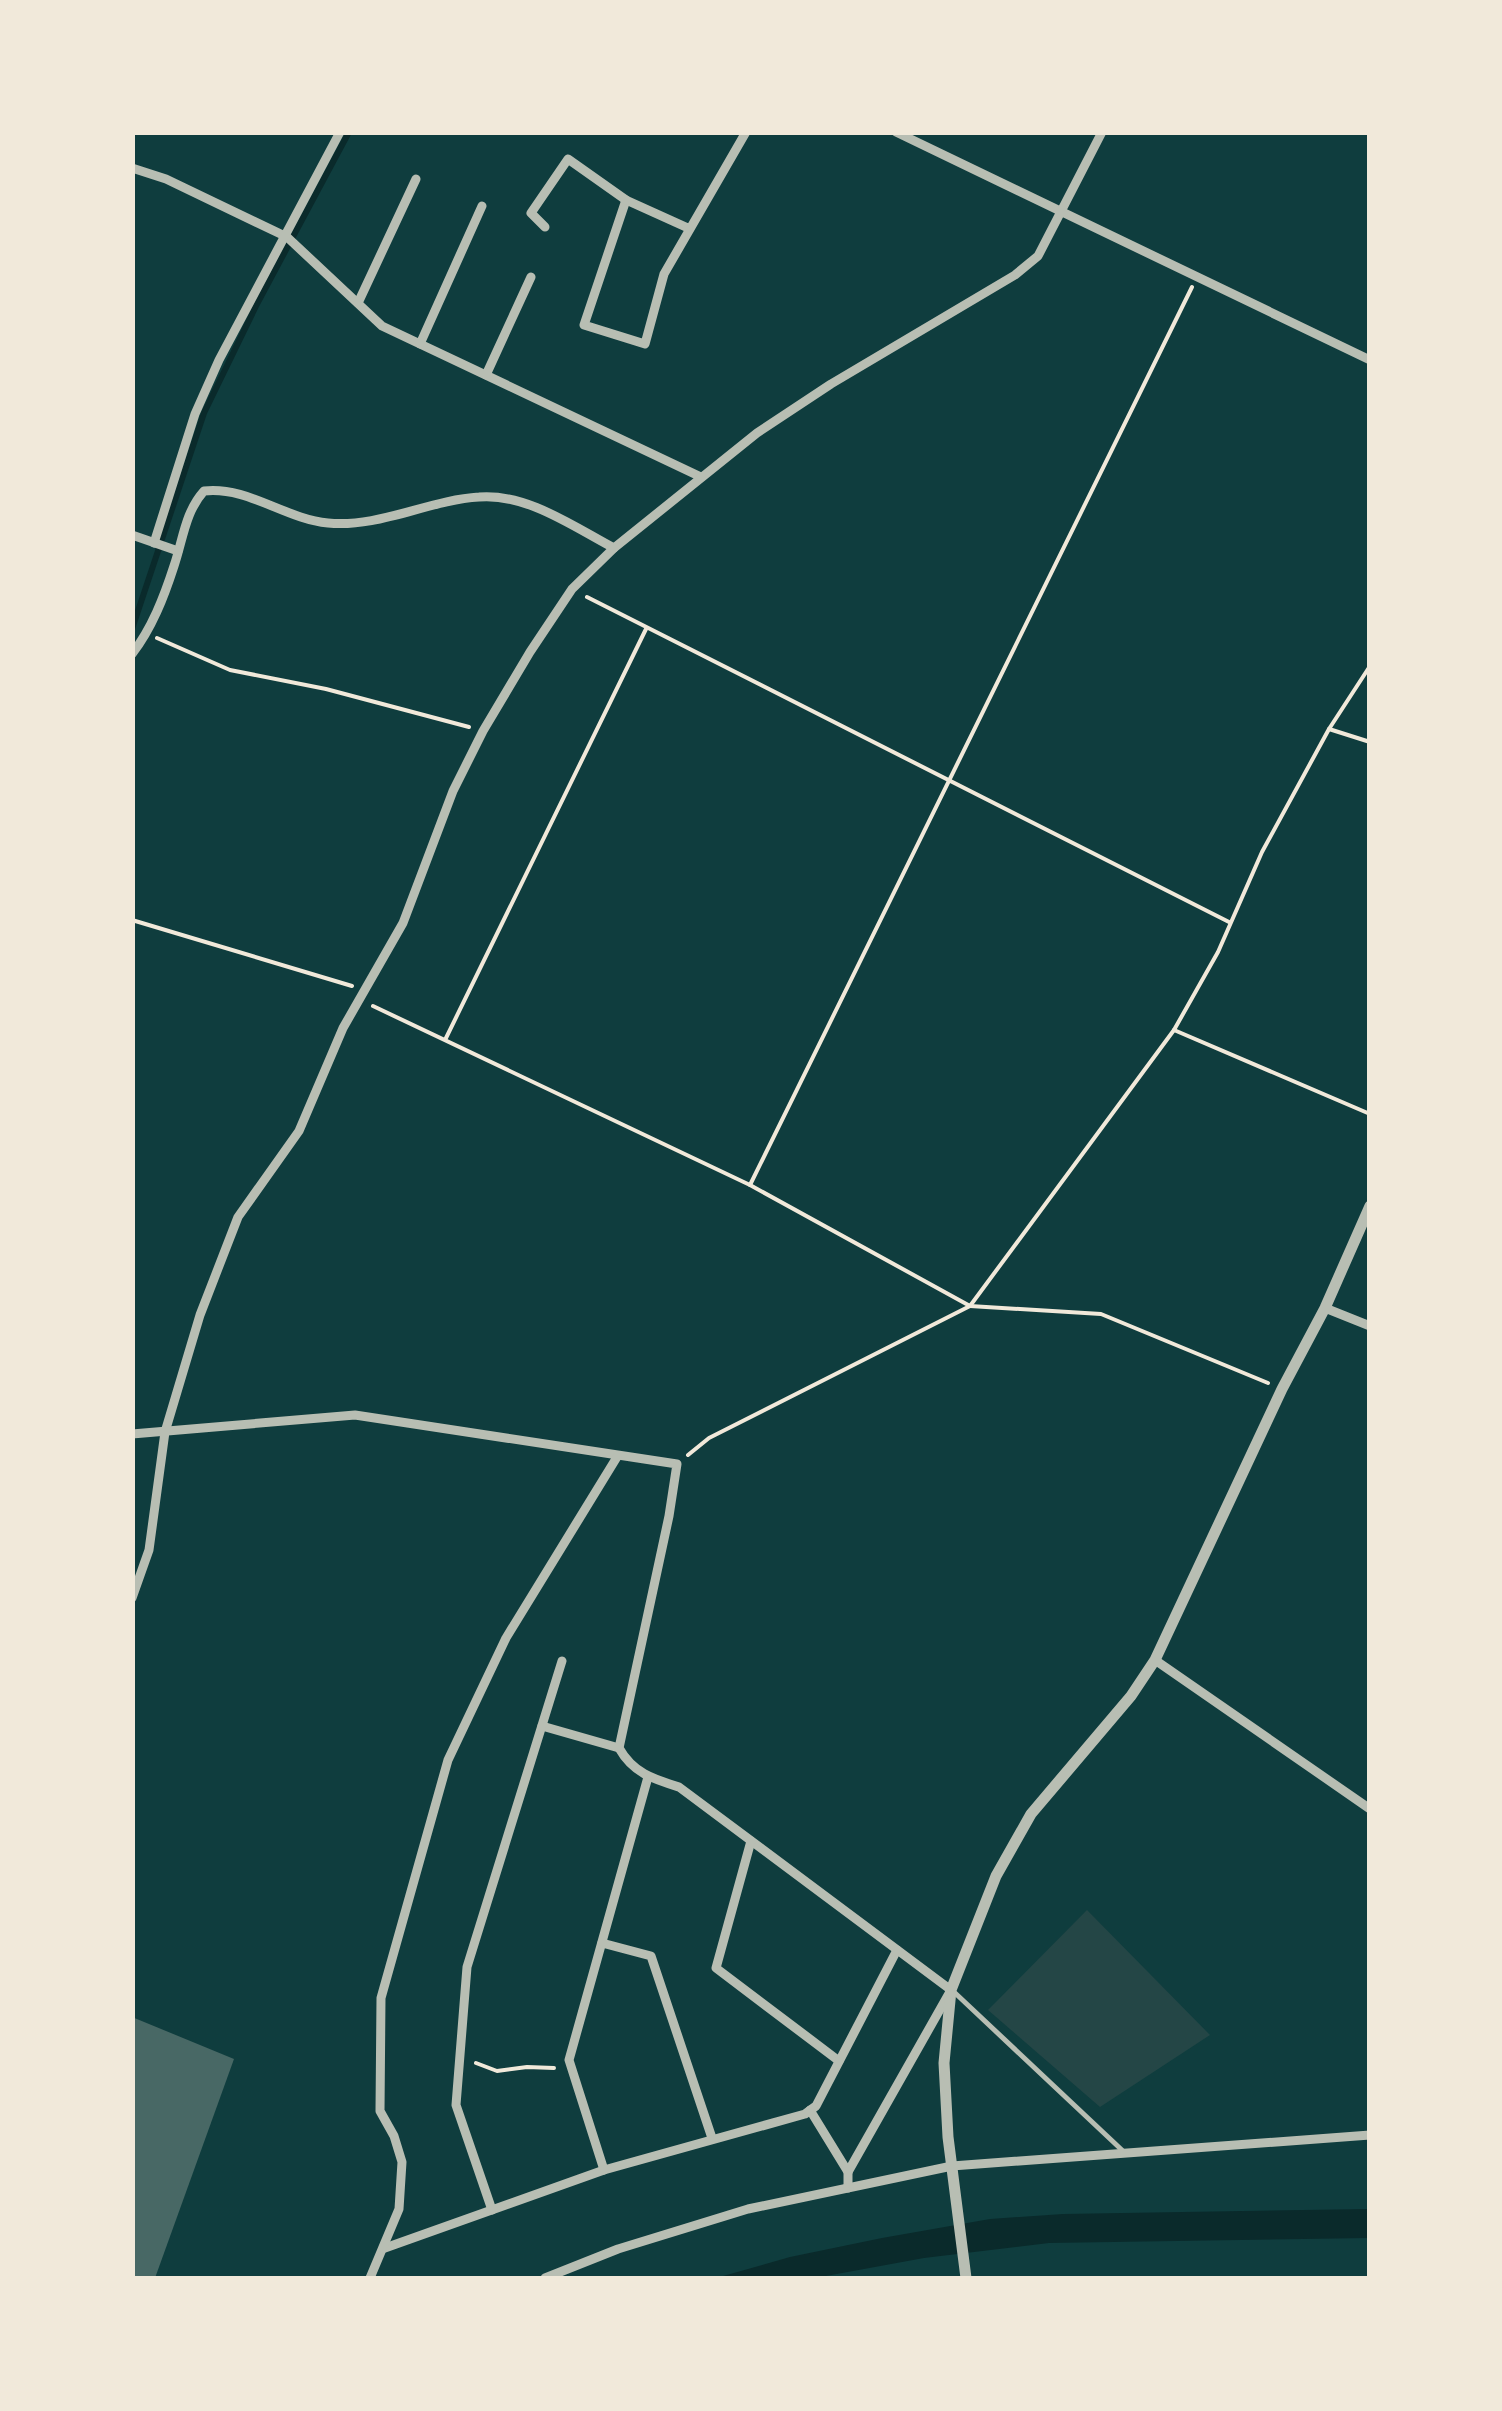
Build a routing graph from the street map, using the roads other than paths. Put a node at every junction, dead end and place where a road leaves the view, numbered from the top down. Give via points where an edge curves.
1 (340, 132) edge
2 (746, 132) edge
3 (896, 132) edge
4 (1102, 132) edge
5 (132, 168) edge
6 (416, 179) dead end
7 (626, 200) junction
8 (482, 206) dead end
9 (1063, 213) junction
10 (546, 227) dead end
11 (688, 228) junction
12 (291, 241) junction
13 (531, 277) dead end
14 (358, 303) junction
15 (420, 344) junction
16 (1370, 360) edge
17 (486, 375) junction
18 (701, 477) junction
19 (132, 535) edge
20 (155, 543) junction
21 (614, 548) junction
22 (175, 550) junction
23 (132, 654) edge
24 (1370, 1206) edge
25 (1325, 1308) junction
26 (1370, 1326) edge
27 (165, 1432) junction
28 (132, 1434) edge
29 (618, 1456) junction
30 (132, 1598) edge
31 (1155, 1660) junction
32 (562, 1661) dead end
33 (542, 1726) junction
34 (620, 1748) junction
35 (648, 1778) junction
36 (1370, 1809) edge
37 (751, 1840) junction
38 (602, 1942) junction
39 (897, 1950) junction
40 (952, 1990) junction
41 (839, 2061) junction
42 (810, 2110) junction
43 (1370, 2135) edge
44 (712, 2138) junction
45 (1126, 2153) junction
46 (952, 2166) junction
47 (604, 2170) junction
48 (848, 2172) junction
49 (848, 2188) junction
50 (492, 2210) junction
51 (385, 2248) junction
52 (370, 2278) edge
53 (545, 2278) edge
54 (966, 2278) edge

1 - 12 street
2 - 11 street
3 - 9 street
4 - 9 street
5 - 12 street
6 - 14 street
7 - 10 street via 568,159 531,212
7 - 11 street
7 - 11 street via 584,324 645,344 664,274
8 - 15 street
9 - 16 street
9 - 18 street via 1038,256 1016,275 831,384
12 - 14 street
12 - 20 street via 239,319 195,414
13 - 17 street
14 - 15 street via 382,326
15 - 17 street
17 - 18 street
18 - 21 street
19 - 20 street
20 - 22 street
21 - 22 street via 507,499 480,496 330,523 220,489 204,491 192,505
21 - 27 street via 572,590 483,731 403,923 343,1028 299,1132 238,1216
22 - 23 street via 148,634
24 - 25 street
25 - 26 street
25 - 31 street
27 - 28 street
27 - 29 street via 355,1415
27 - 30 street via 149,1550
29 - 34 street via 677,1464
29 - 51 street via 506,1638 448,1760 382,1998 380,2111 402,2162 399,2209
31 - 36 street
31 - 40 street via 1032,1814 996,1876
32 - 33 street
33 - 34 street
33 - 50 street via 467,1967 456,2105
34 - 35 street
35 - 37 street via 679,1787
35 - 38 street
37 - 39 street
37 - 41 street via 716,1968
38 - 44 street via 651,1956
38 - 47 street via 570,2066
39 - 40 street
39 - 41 street
40 - 45 lane
40 - 46 street via 944,2063
40 - 48 street
41 - 42 street
42 - 44 street
42 - 48 street
43 - 45 street
44 - 47 street
45 - 46 street
46 - 49 street
46 - 54 street
47 - 50 street
48 - 49 street
49 - 53 street via 748,2209
50 - 51 street
51 - 52 street

